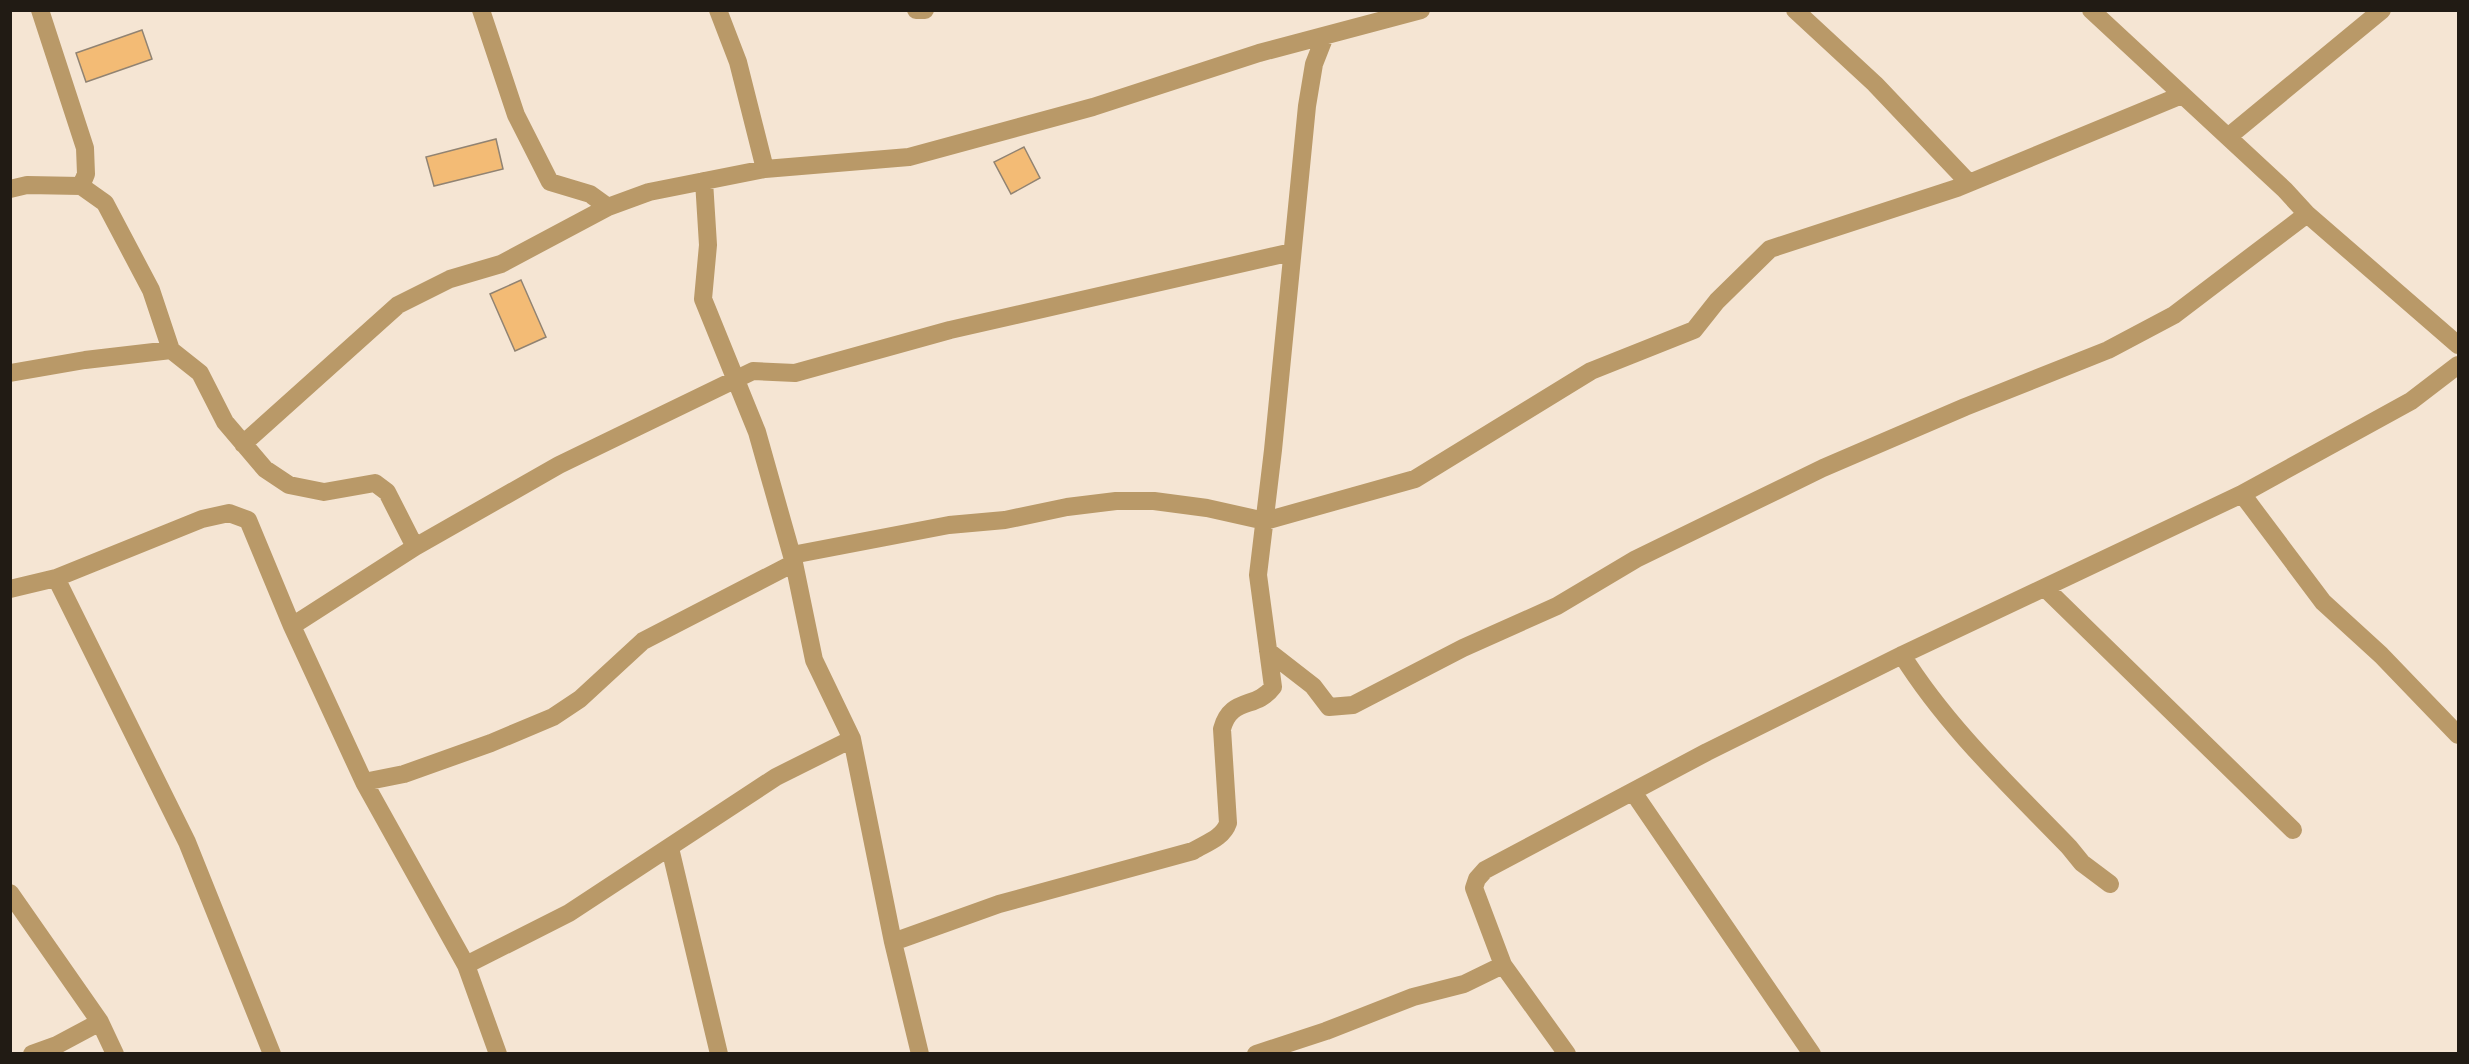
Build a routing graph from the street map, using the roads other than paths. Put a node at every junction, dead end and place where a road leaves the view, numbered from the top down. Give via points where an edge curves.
1 (40, 10) edge
2 (482, 10) edge
3 (718, 10) edge
4 (916, 10) edge
5 (924, 10) edge
6 (1421, 10) edge
7 (1795, 10) edge
8 (2091, 10) edge
9 (2382, 10) edge
10 (1325, 36) junction
11 (2182, 95) junction
12 (2228, 137) junction
13 (765, 169) junction
14 (704, 181) junction
15 (1969, 183) junction
16 (81, 186) junction
17 (10, 189) edge
18 (609, 207) junction
19 (2307, 214) junction
20 (1292, 252) junction
21 (2458, 345) edge
22 (171, 350) junction
23 (2458, 365) edge
24 (10, 373) edge
25 (735, 378) junction
26 (243, 444) junction
27 (2242, 494) junction
28 (1265, 521) junction
29 (415, 547) junction
30 (793, 559) junction
31 (56, 578) junction
32 (2045, 588) junction
33 (10, 589) edge
34 (292, 626) junction
35 (1268, 651) junction
36 (1902, 655) junction
37 (2458, 735) edge
38 (852, 739) junction
39 (364, 782) junction
40 (1633, 792) junction
41 (2293, 830) dead end
42 (670, 848) junction
43 (2110, 885) dead end
44 (10, 893) edge
45 (893, 942) junction
46 (466, 965) junction
47 (1503, 965) junction
48 (100, 1022) junction
49 (32, 1053) edge
50 (115, 1053) edge
51 (272, 1053) edge
52 (498, 1053) edge
53 (719, 1053) edge
54 (920, 1053) edge
55 (1256, 1053) edge
56 (1567, 1053) edge
57 (1812, 1053) edge

1 - 16 street via 86,148 86,174
2 - 18 street via 516,115 550,182 590,194
3 - 13 street via 738,62
4 - 5 street
6 - 10 street
7 - 15 street via 1875,84
8 - 11 street
9 - 12 street
10 - 13 street via 1093,107 909,157
10 - 20 street via 1314,64 1307,106
11 - 12 street
11 - 15 street
12 - 19 street
13 - 14 street
14 - 18 street via 649,192
14 - 25 street via 708,245 703,298
15 - 28 street via 1770,249 1694,330 1591,371 1415,478
16 - 17 street via 27,185
16 - 22 street via 105,204 151,290
18 - 26 street via 501,264 450,279 398,305
19 - 21 street
19 - 35 street via 2174,315 2108,350 1822,468 1636,559 1557,606 1463,648 1353,705 1329,706 1313,686
20 - 25 street via 950,330 795,373 753,371
20 - 28 street
22 - 24 street
22 - 26 street via 200,373 225,422
23 - 27 street via 2411,401
25 - 29 street via 559,465
25 - 30 street via 757,432
26 - 29 street via 265,469 289,485 324,492 375,483 387,492
27 - 32 street
27 - 37 street via 2323,602
28 - 30 street via 1207,508 1116,501 1005,520 949,525
28 - 35 street via 1258,575
29 - 34 street
30 - 38 street via 814,660
30 - 39 street via 643,641 580,699 553,717 404,774
31 - 33 street
31 - 34 street via 202,519 229,513 248,520
31 - 51 street via 187,842
32 - 36 street
32 - 41 street
34 - 39 street
35 - 45 street via 1273,687 1258,699 1232,710 1222,729 1228,823 1221,835 1193,850 999,904
36 - 40 street
36 - 43 street via 1980,756 2082,863
38 - 42 street via 776,777
38 - 45 street
39 - 46 street
40 - 47 street via 1485,870 1477,879 1473,888
40 - 57 street
42 - 46 street via 569,913
42 - 53 street
44 - 48 street
45 - 54 street
46 - 52 street
47 - 55 street via 1464,984 1413,997
47 - 56 street
48 - 49 street via 57,1045
48 - 50 street

